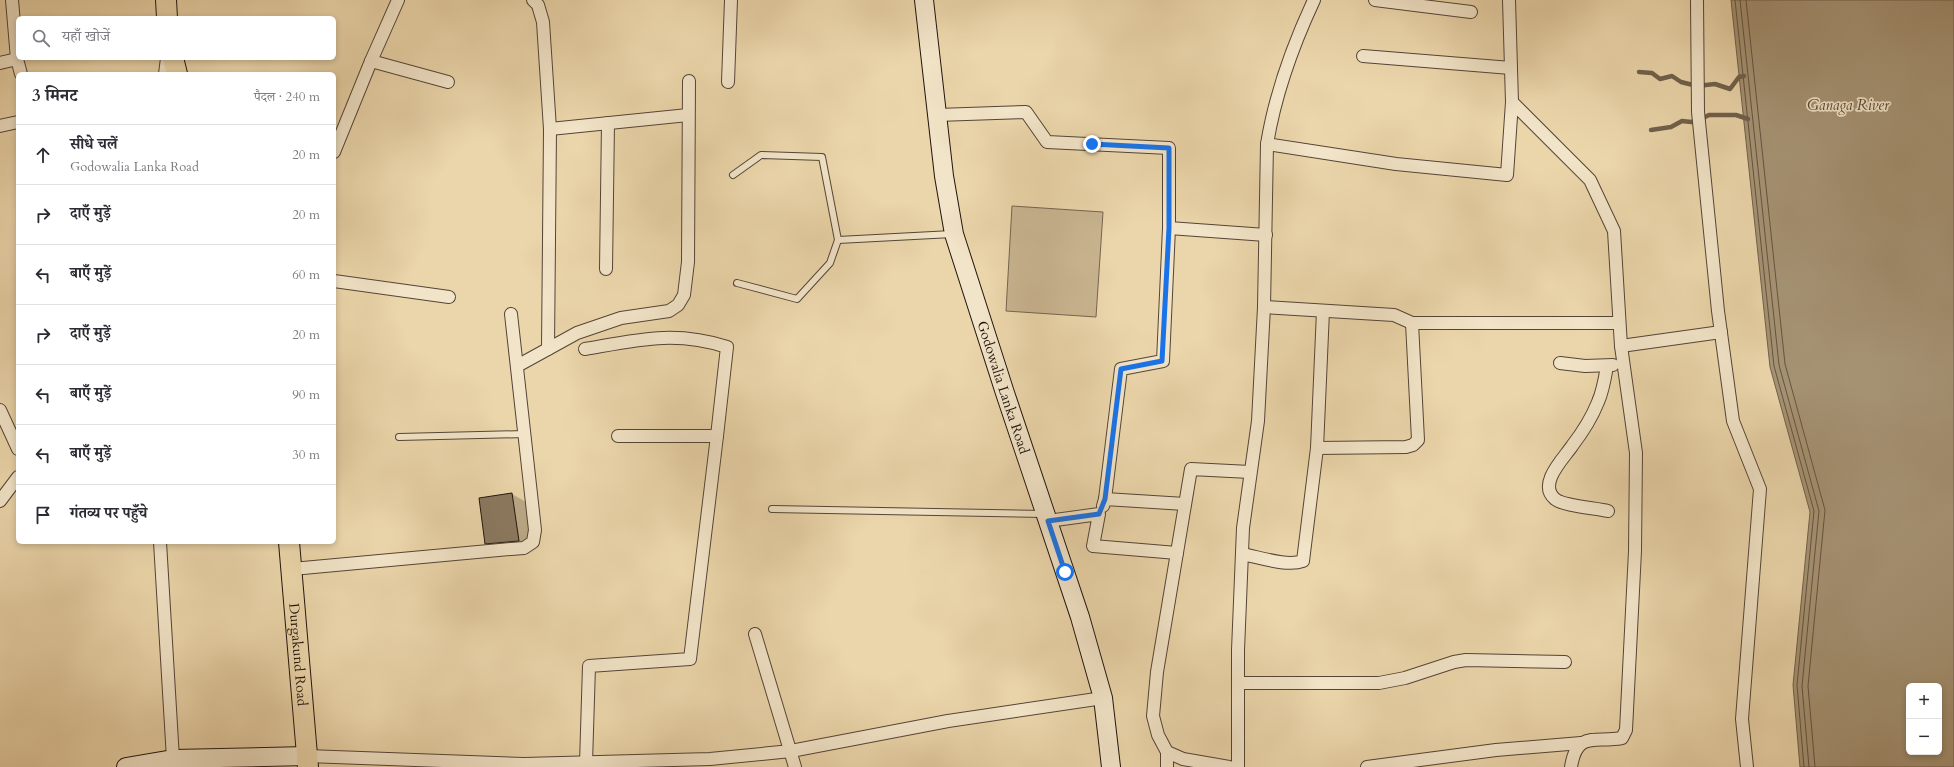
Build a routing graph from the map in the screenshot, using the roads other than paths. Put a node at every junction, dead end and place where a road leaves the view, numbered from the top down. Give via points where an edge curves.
1 (12, 0) edge
2 (166, 0) edge
3 (398, 0) edge
4 (534, 0) edge
5 (731, 0) edge
6 (924, 0) edge
7 (1314, 0) edge
8 (1375, 0) edge
9 (1509, 0) edge
10 (1697, 0) edge
11 (1471, 12) dead end
12 (167, 16) edge
13 (16, 47) edge
14 (1363, 56) dead end
15 (16, 59) edge
16 (17, 60) edge
17 (167, 60) edge
18 (174, 60) edge
19 (371, 61) junction
20 (0, 63) edge
21 (1511, 68) junction
22 (20, 72) edge
23 (165, 72) edge
24 (176, 72) edge
25 (690, 81) dead end
26 (448, 82) dead end
27 (728, 82) dead end
28 (1512, 102) junction
29 (688, 115) junction
30 (937, 115) junction
31 (16, 122) edge
32 (608, 123) junction
33 (0, 126) edge
34 (550, 129) junction
35 (1267, 144) junction
36 (336, 147) edge
37 (733, 175) dead end
38 (1169, 228) junction
39 (954, 234) junction
40 (1266, 235) junction
41 (838, 240) junction
42 (606, 269) dead end
43 (336, 281) edge
44 (737, 283) dead end
45 (449, 297) dead end
46 (1264, 307) junction
47 (1322, 311) junction
48 (511, 314) dead end
49 (1412, 323) junction
50 (1619, 323) junction
51 (1721, 332) junction
52 (1621, 346) junction
53 (548, 349) junction
54 (585, 349) dead end
55 (1560, 363) dead end
56 (1624, 364) junction
57 (517, 366) junction
58 (1606, 366) junction
59 (0, 410) edge
60 (524, 434) junction
61 (618, 436) dead end
62 (717, 436) junction
63 (398, 437) dead end
64 (16, 445) edge
65 (1317, 448) junction
66 (1250, 472) junction
67 (16, 480) edge
68 (1105, 499) junction
69 (0, 501) edge
70 (1185, 504) junction
71 (772, 510) dead end
72 (1608, 511) dead end
73 (1099, 514) junction
74 (1046, 517) junction
75 (160, 544) edge
76 (289, 544) edge
77 (1177, 553) junction
78 (1242, 554) junction
79 (292, 569) junction
80 (755, 634) dead end
81 (1565, 662) dead end
82 (1238, 683) junction
83 (1103, 698) junction
84 (1581, 743) junction
85 (791, 751) junction
86 (1167, 752) junction
87 (173, 759) junction
88 (308, 761) edge
89 (586, 763) junction
90 (663, 764) edge
91 (524, 766) edge
92 (126, 767) edge
93 (795, 767) edge
94 (1111, 767) edge
95 (1167, 767) edge
96 (1225, 767) edge
97 (1238, 767) edge
98 (1367, 767) edge
99 (1571, 767) edge
100 (1747, 767) edge

1 - 13 street
2 - 12 main road
3 - 19 street
4 - 34 street via 543,22
5 - 27 street
6 - 30 street, Godowalia Lanka Road
7 - 35 street via 1298,33 1274,110
8 - 11 street
9 - 21 street
10 - 51 street via 1698,112
14 - 21 street
15 - 20 street
16 - 22 street
17 - 23 street
18 - 24 main road
19 - 26 street
19 - 36 street
21 - 28 street
25 - 29 street
28 - 35 street via 1507,175 1396,164
28 - 50 street via 1590,180 1614,231
29 - 32 street
29 - 53 street via 688,262 684,294 678,305 668,311 600,324
30 - 38 street via 1026,112 1047,142 1169,148
30 - 39 street, Godowalia Lanka Road
31 - 33 street
32 - 34 street
32 - 42 street
34 - 53 street
35 - 40 street
37 - 41 lane via 761,155 822,157
38 - 40 street
38 - 68 street via 1162,361 1121,369
39 - 41 lane
39 - 74 street, Godowalia Lanka Road
40 - 46 street
41 - 44 lane via 830,264 797,299
43 - 45 street
46 - 47 street
46 - 66 street via 1258,421
47 - 49 street via 1394,315
47 - 65 street
48 - 57 street
49 - 50 street
49 - 65 street via 1418,440 1413,446 1406,447
50 - 52 street
51 - 52 street
51 - 100 street via 1733,421 1760,488 1742,719
52 - 56 street
53 - 57 street
54 - 62 street via 670,336 706,340 727,347
55 - 58 street
56 - 58 street
56 - 84 street via 1636,453 1635,551 1626,730 1622,738
57 - 60 street
58 - 72 street via 1599,400 1573,446 1554,469 1549,485 1550,493 1555,499
59 - 64 street
60 - 63 lane
60 - 79 street via 535,530 533,542 524,548
61 - 62 street
62 - 89 street via 690,659 589,666
65 - 78 street via 1303,561 1296,564
66 - 70 street via 1191,469
66 - 78 street
67 - 69 street
68 - 70 street
68 - 73 street
70 - 77 street
71 - 74 lane
73 - 74 street
73 - 77 street via 1093,546
74 - 83 street, Godowalia Lanka Road via 1080,617
75 - 87 street
76 - 79 main road, Durgakund Road
77 - 86 street via 1157,672 1153,716 1158,735
78 - 82 street
79 - 88 main road, Durgakund Road
80 - 85 street
81 - 82 street via 1466,660 1379,683
82 - 97 street
83 - 85 street via 948,721
83 - 94 street, Godowalia Lanka Road
84 - 98 street via 1496,750
84 - 99 street via 1575,751
85 - 90 street
85 - 93 street
86 - 95 street
86 - 96 street via 1184,759
87 - 88 street
87 - 92 street
88 - 91 street
89 - 90 street
89 - 91 street

